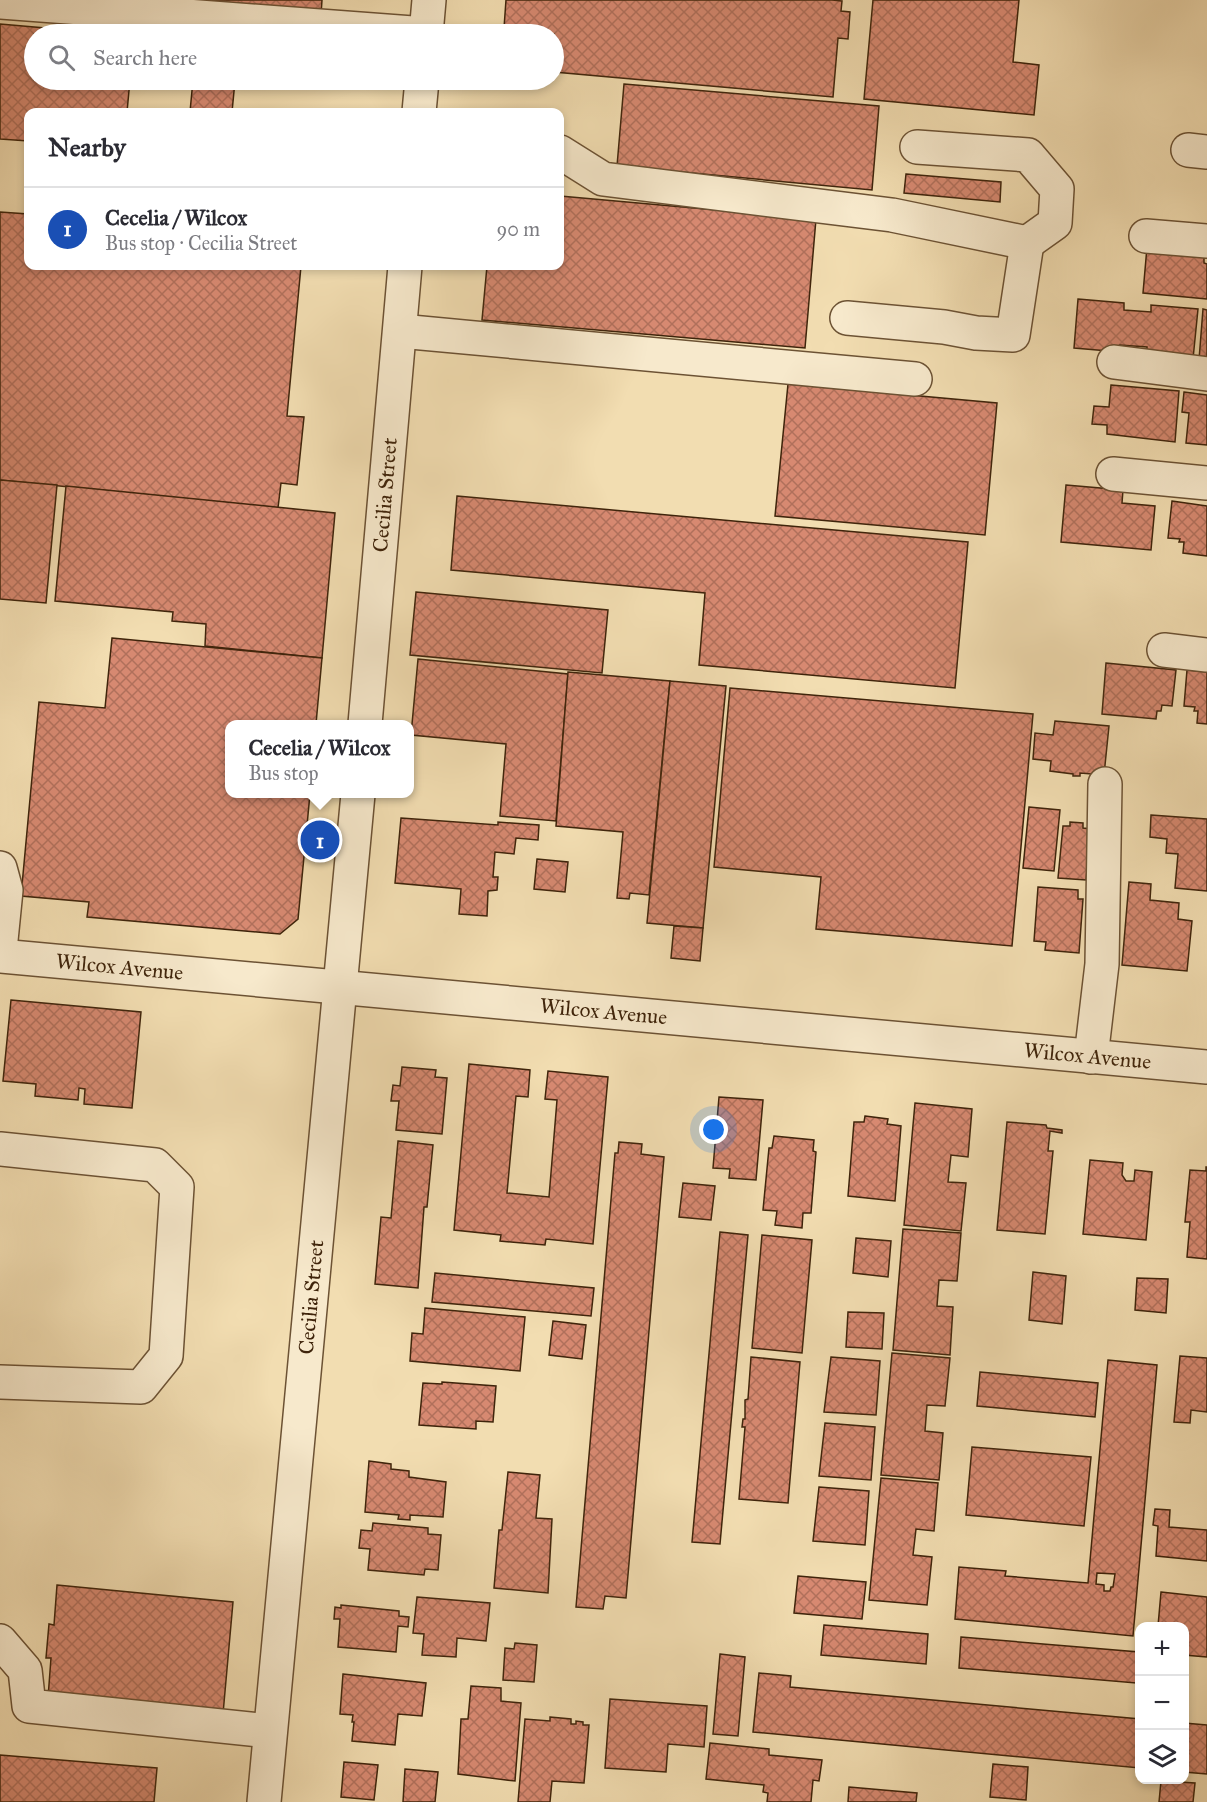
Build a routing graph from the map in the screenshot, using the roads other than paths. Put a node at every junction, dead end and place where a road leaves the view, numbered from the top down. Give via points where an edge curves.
1 (429, 0) edge
2 (0, 2) edge
3 (293, 24) edge
4 (427, 24) edge
5 (421, 90) edge
6 (419, 108) edge
7 (917, 147) dead end
8 (564, 154) edge
9 (1146, 236) dead end
10 (1207, 241) edge
11 (1027, 243) junction
12 (405, 270) edge
13 (847, 318) dead end
14 (400, 331) junction
15 (1114, 362) dead end
16 (1207, 374) edge
17 (915, 379) dead end
18 (1113, 474) dead end
19 (1207, 483) edge
20 (1164, 650) dead end
21 (1207, 655) edge
22 (364, 720) edge
23 (1105, 784) dead end
24 (358, 798) edge
25 (0, 868) edge
26 (0, 950) edge
27 (0, 956) edge
28 (341, 987) junction
29 (1091, 1057) junction
30 (1207, 1067) edge
31 (0, 1149) edge
32 (0, 1382) edge
33 (0, 1641) edge
34 (270, 1731) junction
35 (264, 1802) edge

1 - 4 street
2 - 3 street
5 - 6 street
7 - 11 street via 1028,155 1057,189 1055,223
8 - 11 street via 603,178 892,215
9 - 10 street
11 - 13 street via 1013,335
12 - 14 street, Cecilia Street
14 - 17 street
14 - 22 street, Cecilia Street
15 - 16 street
18 - 19 street
20 - 21 street
23 - 29 street via 1102,964
24 - 28 street, Cecilia Street
25 - 26 street via 6,890
27 - 28 street, Wilcox Avenue
28 - 29 street, Wilcox Avenue
28 - 34 street, Cecilia Street
29 - 30 street, Wilcox Avenue
31 - 32 street via 155,1165 177,1187 166,1356 141,1388
33 - 34 street via 25,1670 28,1706
34 - 35 street, Cecilia Street

